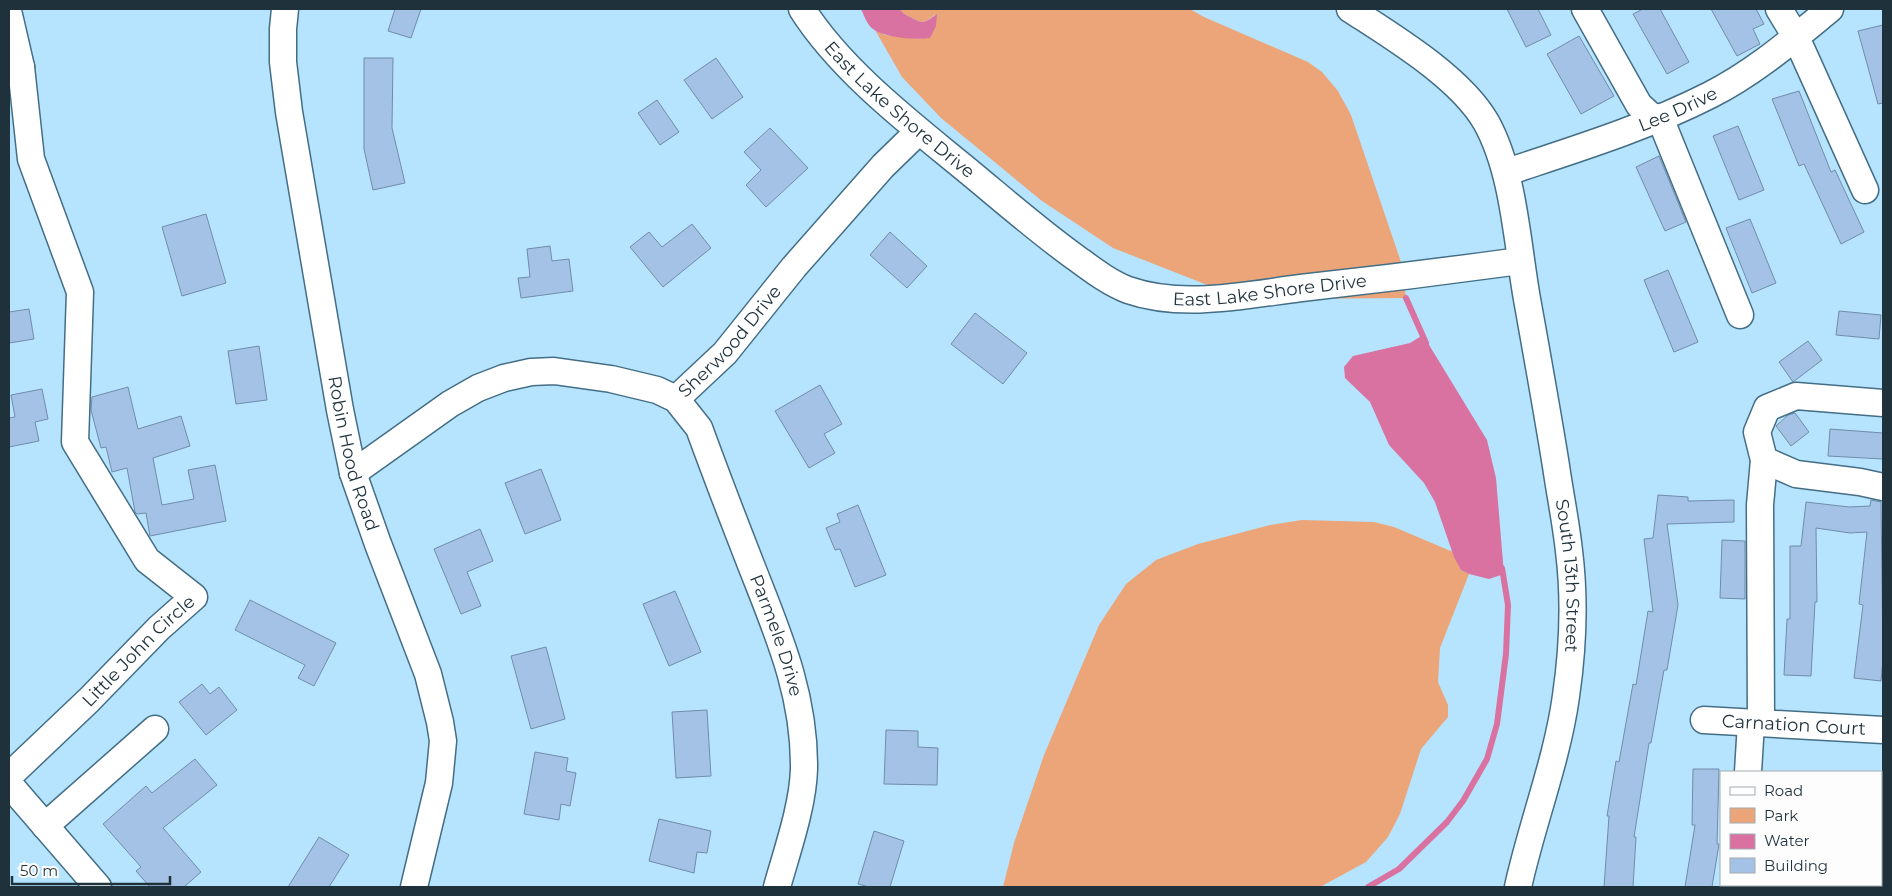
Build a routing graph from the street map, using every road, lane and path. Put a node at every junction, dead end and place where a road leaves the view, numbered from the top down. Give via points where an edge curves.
1 (285, 9) edge
2 (802, 9) edge
3 (1350, 9) edge
4 (1585, 9) edge
5 (1779, 9) edge
6 (1830, 9) edge
7 (9, 15) edge
8 (1796, 37) junction
9 (15, 68) edge
10 (1660, 118) junction
11 (919, 131) junction
12 (1507, 172) junction
13 (1865, 190) dead end
14 (1520, 262) junction
15 (1740, 315) dead end
16 (676, 399) junction
17 (1883, 402) edge
18 (1764, 460) junction
19 (354, 473) junction
20 (1883, 487) edge
21 (1704, 720) dead end
22 (1756, 723) junction
23 (155, 729) dead end
24 (1883, 730) edge
25 (1748, 771) edge
26 (9, 776) edge
27 (9, 784) edge
28 (45, 826) junction
29 (98, 887) edge
30 (414, 887) edge
31 (777, 887) edge
32 (1518, 887) edge

1 - 19 street, Robin Hood Road via 283,62 289,112 340,410
2 - 11 street, East Lake Shore Drive via 838,54
3 - 12 street via 1401,42 1445,76 1473,103 1487,123
4 - 10 street via 1639,105 1651,116
5 - 8 street
6 - 8 street, Lee Drive
7 - 9 street, Little John Circle
8 - 10 street, Lee Drive via 1752,70
8 - 13 street
9 - 26 street, Little John Circle via 30,159 80,292 75,442 147,560 194,596
10 - 12 street, Lee Drive
10 - 15 street
11 - 14 street, East Lake Shore Drive via 1110,282 1153,297 1179,300 1216,298
11 - 16 street, Sherwood Drive via 883,166 794,266 725,353
12 - 14 street
14 - 32 street, South 13th Street via 1570,553 1573,609 1563,713
16 - 19 street, Sherwood Drive via 657,390 611,379 554,371 504,378 450,404
16 - 31 street, Parmele Drive via 699,428 781,640 797,692 804,771 794,826
17 - 18 street via 1796,396 1767,408 1757,432
18 - 20 street via 1796,474
18 - 22 street via 1760,505
19 - 30 street, Robin Hood Road via 428,674 440,722 439,783
21 - 22 street, Carnation Court
22 - 24 street, Carnation Court
22 - 25 street
23 - 28 street
27 - 28 street
28 - 29 street

